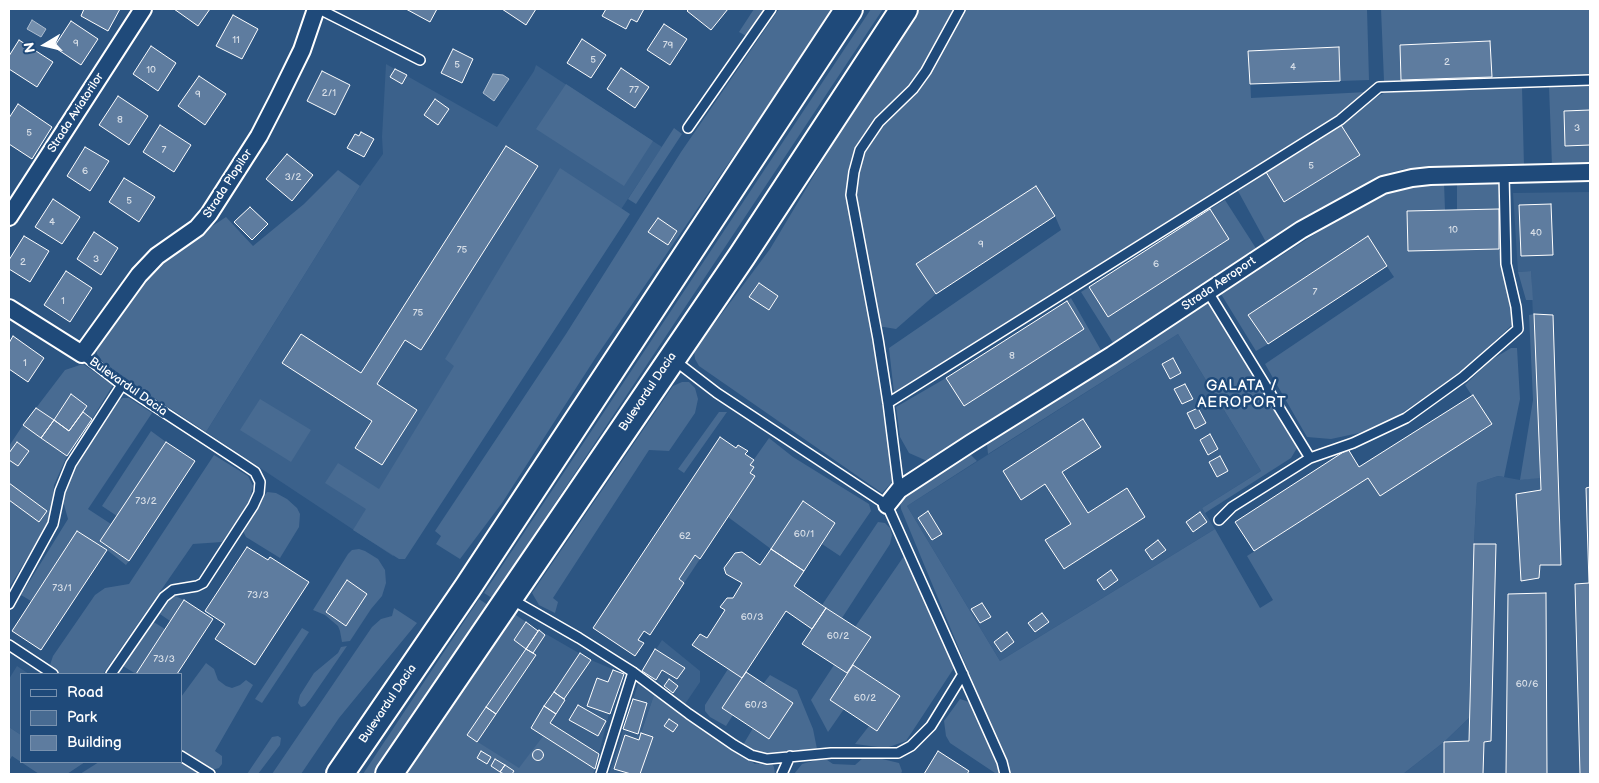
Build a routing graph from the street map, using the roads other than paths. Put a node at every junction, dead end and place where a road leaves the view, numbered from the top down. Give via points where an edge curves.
1 (143, 9) edge
2 (318, 9) edge
3 (771, 9) edge
4 (849, 9) edge
5 (904, 9) edge
6 (960, 9) edge
7 (420, 60) dead end
8 (1590, 80) edge
9 (688, 128) dead end
10 (1590, 172) edge
11 (1504, 174) junction
12 (9, 217) edge
13 (1208, 292) junction
14 (9, 308) edge
15 (82, 354) junction
16 (672, 358) junction
17 (122, 385) junction
18 (888, 403) junction
19 (1310, 458) junction
20 (899, 490) junction
21 (887, 504) junction
22 (1219, 520) dead end
23 (508, 597) junction
24 (9, 604) edge
25 (9, 645) edge
26 (633, 672) junction
27 (51, 673) edge
28 (111, 673) edge
29 (963, 674) junction
30 (790, 756) junction
31 (182, 757) edge
32 (210, 774) edge
33 (340, 774) edge
34 (389, 774) edge
35 (601, 774) edge
36 (782, 774) edge
37 (1005, 774) edge

1 - 12 street, Strada Aviatorilor
2 - 7 lane
2 - 15 street, Strada Plopilor via 278,99 214,206 198,228 157,256 139,275
3 - 9 lane
4 - 33 main road, Bulevardul Dacia via 474,579
5 - 16 main road, Bulevardul Dacia
6 - 18 lane via 926,71 879,122 860,150 854,172 851,195
8 - 18 lane via 1379,87 1340,120
10 - 11 street, Strada Aeroport
11 - 13 street, Strada Aeroport via 1430,176 1383,185 1301,230
11 - 19 lane via 1506,264 1518,329 1463,377 1406,418 1353,443
13 - 19 lane
13 - 20 street, Strada Aeroport
14 - 15 street
15 - 17 lane, Bulevardul Dacia
16 - 21 lane via 717,393
16 - 23 main road, Bulevardul Dacia
17 - 24 lane via 71,464 60,491 53,524
17 - 28 lane, Bulevardul Dacia via 255,472 260,482 253,506 203,583 173,590 164,597
18 - 20 lane
19 - 22 lane via 1232,507
20 - 21 street, Strada Aeroport
21 - 29 lane
23 - 26 lane
23 - 34 main road, Bulevardul Dacia
25 - 27 lane
26 - 30 lane via 751,755 767,759
26 - 35 lane
29 - 30 lane via 931,726 898,754 847,752
29 - 37 lane
30 - 36 lane
31 - 32 lane

